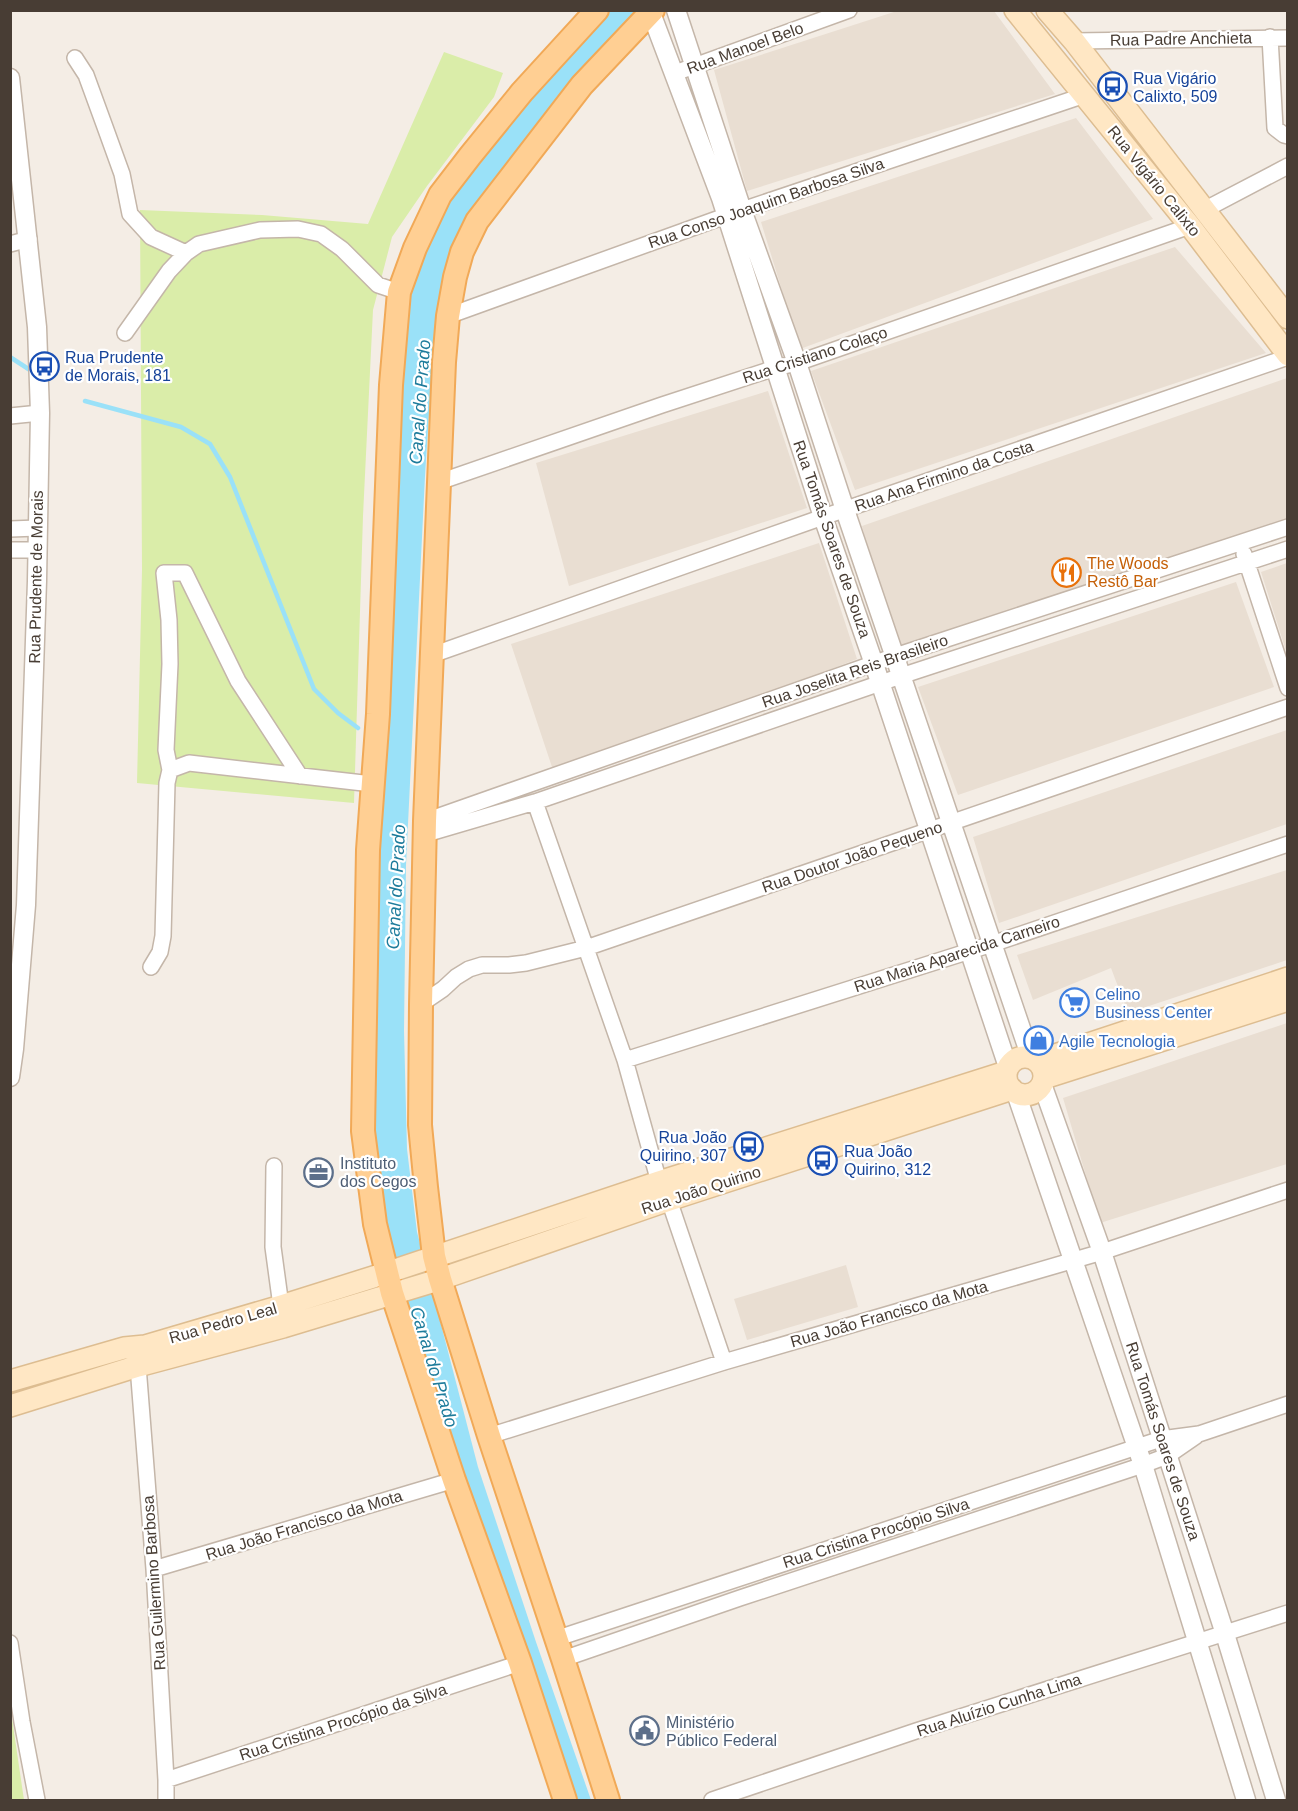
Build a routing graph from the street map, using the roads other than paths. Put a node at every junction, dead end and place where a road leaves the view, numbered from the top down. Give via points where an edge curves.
1 (676, 10) edge
2 (849, 10) edge
3 (1015, 10) edge
4 (1047, 10) edge
5 (595, 11) edge
6 (652, 12) edge
7 (1270, 38) junction
8 (1287, 38) edge
9 (1074, 41) junction
10 (75, 58) dead end
11 (695, 66) junction
12 (675, 73) junction
13 (10, 78) edge
14 (1085, 95) junction
15 (13, 115) edge
16 (1287, 136) edge
17 (1287, 166) edge
18 (1204, 210) junction
19 (734, 213) junction
20 (1190, 226) junction
21 (28, 239) junction
22 (10, 244) edge
23 (186, 253) junction
24 (399, 292) junction
25 (1284, 307) edge
26 (448, 316) junction
27 (125, 333) dead end
28 (1287, 356) edge
29 (797, 363) junction
30 (775, 368) junction
31 (40, 413) junction
32 (10, 416) edge
33 (439, 482) junction
34 (845, 510) junction
35 (823, 517) junction
36 (1287, 527) edge
37 (38, 528) junction
38 (10, 529) edge
39 (1239, 544) junction
40 (1287, 549) edge
41 (10, 550) edge
42 (37, 550) junction
43 (1247, 563) junction
44 (432, 655) junction
45 (895, 657) junction
46 (874, 664) junction
47 (901, 676) junction
48 (881, 684) junction
49 (1287, 688) edge
50 (1287, 707) edge
51 (170, 770) junction
52 (300, 776) junction
53 (372, 784) junction
54 (535, 801) junction
55 (952, 823) junction
56 (426, 828) junction
57 (929, 831) junction
58 (1287, 844) edge
59 (992, 944) junction
60 (585, 948) junction
61 (970, 950) junction
62 (151, 967) dead end
63 (1287, 978) edge
64 (1287, 1000) edge
65 (421, 1005) junction
66 (12, 1049) edge
67 (625, 1060) junction
68 (1039, 1070) junction
69 (10, 1077) edge
70 (1011, 1080) junction
71 (274, 1166) dead end
72 (659, 1182) junction
73 (1287, 1190) edge
74 (669, 1200) junction
75 (1102, 1252) junction
76 (431, 1258) junction
77 (1073, 1260) junction
78 (437, 1280) junction
79 (392, 1282) junction
80 (281, 1306) junction
81 (724, 1362) junction
82 (138, 1366) junction
83 (10, 1381) edge
84 (1287, 1404) edge
85 (10, 1406) edge
86 (489, 1436) junction
87 (1137, 1447) junction
88 (1164, 1448) junction
89 (1143, 1465) junction
90 (454, 1480) junction
91 (912, 1522) junction
92 (919, 1539) junction
93 (154, 1569) junction
94 (735, 1580) junction
95 (740, 1598) junction
96 (1287, 1613) edge
97 (1225, 1634) junction
98 (10, 1643) edge
99 (1196, 1643) junction
100 (559, 1649) junction
101 (520, 1663) junction
102 (166, 1780) junction
103 (37, 1800) edge
104 (166, 1800) edge
105 (565, 1800) edge
106 (608, 1800) edge
107 (712, 1800) edge
108 (1246, 1800) edge
109 (1276, 1800) edge

1 - 11 street, Rua Tomás Soares de Souza
2 - 11 street, Rua Manoel Belo
3 - 14 main road, Rua Vigário Calixto
4 - 9 main road, Rua Vigário Calixto
5 - 24 main road via 522,92 440,195
6 - 12 street, Rua Tomás Soares de Souza
6 - 26 main road via 582,85 477,220 454,277
7 - 8 street, Rua Padre Anchieta
7 - 9 street, Rua Padre Anchieta
7 - 16 street via 1275,128
9 - 18 main road, Rua Vigário Calixto
10 - 23 street via 86,75 122,174 130,214 151,237
11 - 12 street, Rua Manoel Belo
11 - 19 street, Rua Tomás Soares de Souza
12 - 19 street, Rua Tomás Soares de Souza via 722,198
13 - 15 street, Rua Prudente de Morais
14 - 19 street, Rua Conso Joaquim Barbosa Silva
14 - 20 main road, Rua Vigário Calixto
15 - 21 street, Rua Prudente de Morais
17 - 18 street
18 - 25 main road, Rua Vigário Calixto
19 - 26 street, Rua Conso Joaquim Barbosa Silva
19 - 29 street, Rua Tomás Soares de Souza
19 - 30 street, Rua Tomás Soares de Souza
20 - 28 main road, Rua Vigário Calixto
20 - 29 street, Rua Cristiano Colaço
21 - 22 street
21 - 31 street, Rua Prudente de Morais
23 - 24 street via 199,244 260,230 297,229 321,234 378,285
23 - 27 street
24 - 53 main road
26 - 33 main road
28 - 34 street, Rua Ana Firmino da Costa
29 - 30 street, Rua Cristiano Colaço
29 - 34 street, Rua Tomás Soares de Souza
30 - 33 street, Rua Cristiano Colaço
30 - 35 street, Rua Tomás Soares de Souza
31 - 32 street
31 - 37 street, Rua Prudente de Morais
33 - 44 main road
34 - 35 street, Rua Ana Firmino da Costa
34 - 45 street, Rua Tomás Soares de Souza
35 - 44 street, Rua Ana Firmino da Costa
35 - 46 street, Rua Tomás Soares de Souza
36 - 39 street, Rua Joselita Reis Brasileiro
37 - 38 street
37 - 42 street, Rua Prudente de Morais
39 - 43 street
39 - 45 street, Rua Joselita Reis Brasileiro
40 - 43 street, Rua Joselita Reis Brasileiro
41 - 42 street
42 - 66 street, Rua Prudente de Morais via 27,905
43 - 47 street, Rua Joselita Reis Brasileiro
43 - 49 street
44 - 56 main road
45 - 46 street, Rua Joselita Reis Brasileiro
45 - 47 street, Rua Tomás Soares de Souza
46 - 48 street, Rua Tomás Soares de Souza
46 - 56 street, Rua Joselita Reis Brasileiro
47 - 48 street, Rua Joselita Reis Brasileiro
47 - 55 street, Rua Tomás Soares de Souza
48 - 54 street, Rua Joselita Reis Brasileiro
48 - 57 street, Rua Tomás Soares de Souza
50 - 55 street, Rua Doutor João Pequeno
51 - 52 street via 189,763
51 - 52 street via 166,750 170,664 164,573 184,573 238,681
51 - 62 street via 166,783 163,936
52 - 53 street
53 - 79 main road via 363,1131 375,1224
54 - 56 street, Rua Joselita Reis Brasileiro
54 - 60 street
55 - 57 street, Rua Doutor João Pequeno
55 - 59 street, Rua Tomás Soares de Souza
56 - 65 main road
57 - 60 street, Rua Doutor João Pequeno
57 - 61 street, Rua Tomás Soares de Souza
58 - 59 street, Rua Maria Aparecida Carneiro
59 - 61 street, Rua Maria Aparecida Carneiro
59 - 68 street, Rua Tomás Soares de Souza
60 - 65 street, Rua Doutor João Pequeno via 526,963 469,969
60 - 67 street
61 - 67 street, Rua Maria Aparecida Carneiro
61 - 70 street, Rua Tomás Soares de Souza
63 - 68 main road
64 - 68 main road
65 - 76 main road via 420,1125
66 - 69 street, Rua Prudente de Morais
67 - 72 street
68 - 70 main road via 1018,1058
68 - 70 main road via 1034,1093 1028,1095
68 - 75 street, Rua Tomás Soares de Souza
70 - 72 main road, Rua João Quirino
70 - 74 main road, Rua João Quirino
70 - 77 street, Rua Tomás Soares de Souza
71 - 80 street via 273,1247
72 - 76 main road, Rua João Quirino
73 - 75 street, Rua João Francisco da Mota
74 - 78 main road, Rua João Quirino
74 - 81 street
75 - 77 street, Rua João Francisco da Mota
75 - 88 street, Rua Tomás Soares de Souza
76 - 78 main road
76 - 79 main road, Rua Pedro Leal
77 - 81 street, Rua João Francisco da Mota
77 - 87 street, Rua Tomás Soares de Souza
78 - 79 main road, Rua João Quirino
78 - 86 main road
79 - 80 main road, Rua Pedro Leal
79 - 82 main road, Rua Pedro Leal via 283,1327
79 - 90 main road
80 - 83 main road, Rua Pedro Leal
81 - 86 street, Rua João Francisco da Mota
82 - 85 main road, Rua Pedro Leal
82 - 93 street, Rua Guilermino Barbosa
84 - 88 street, Rua Cristina Procópio Silva
86 - 100 main road
87 - 88 street, Rua Cristina Procópio Silva
87 - 89 street, Rua Tomás Soares de Souza
87 - 91 street, Rua Cristina Procópio Silva
88 - 89 street, Rua Cristina Procópio Silva
88 - 97 street, Rua Tomás Soares de Souza
89 - 92 street, Rua Cristina Procópio Silva
89 - 99 street, Rua Tomás Soares de Souza
90 - 93 street, Rua João Francisco da Mota
90 - 101 main road
91 - 92 street
91 - 94 street, Rua Cristina Procópio Silva
92 - 95 street, Rua Cristina Procópio Silva
93 - 102 street, Rua Guilermino Barbosa
94 - 95 street
94 - 100 street, Rua Cristina Procópio Silva
95 - 100 street, Rua Cristina Procópio Silva
96 - 97 street, Rua Aluízio Cunha Lima
97 - 99 street, Rua Aluízio Cunha Lima
97 - 109 street, Rua Tomás Soares de Souza
98 - 103 street
99 - 107 street, Rua Aluízio Cunha Lima
99 - 108 street, Rua Tomás Soares de Souza
100 - 106 main road
101 - 102 street, Rua Cristina Procópio da Silva
101 - 105 main road
102 - 104 street, Rua Guilermino Barbosa

